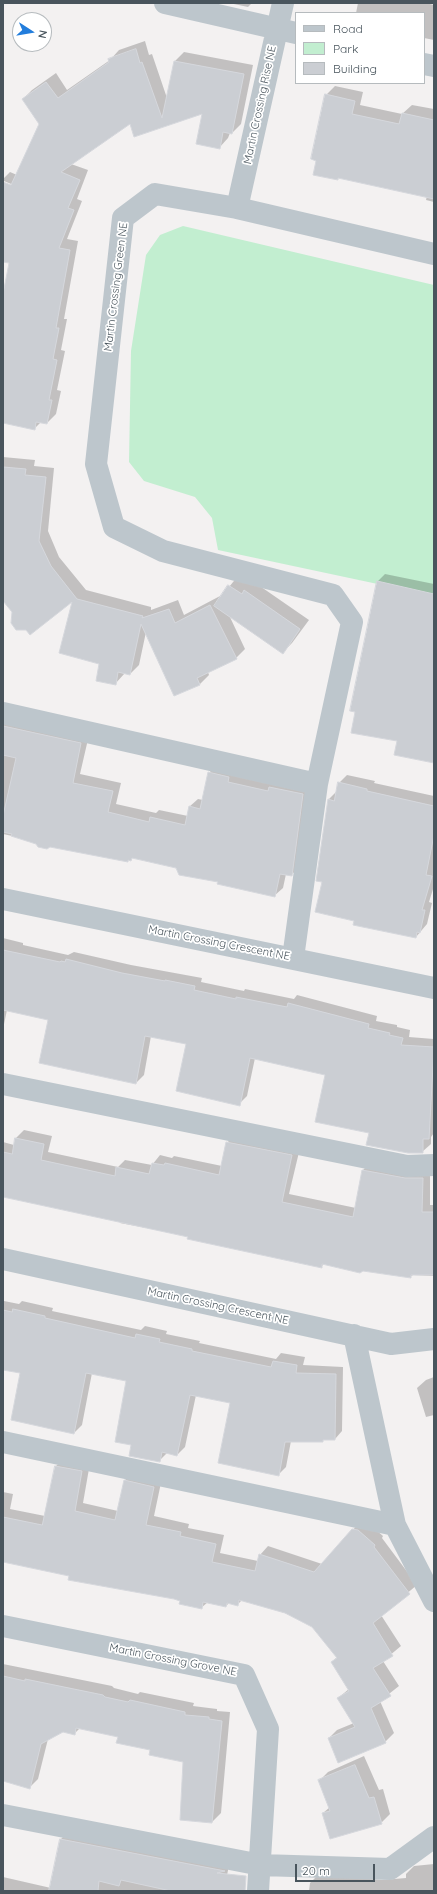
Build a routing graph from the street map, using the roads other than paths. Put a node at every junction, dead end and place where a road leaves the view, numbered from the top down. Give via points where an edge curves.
1 (165, 3) edge
2 (283, 3) edge
3 (286, 31) edge
4 (237, 208) junction
5 (434, 254) edge
6 (3, 713) edge
7 (317, 784) junction
8 (3, 899) edge
9 (293, 958) junction
10 (434, 988) edge
11 (3, 1084) edge
12 (434, 1165) edge
13 (3, 1259) edge
14 (354, 1335) junction
15 (434, 1339) edge
16 (3, 1442) edge
17 (395, 1525) junction
18 (434, 1601) edge
19 (3, 1626) edge
20 (3, 1815) edge
21 (434, 1837) edge
22 (261, 1865) junction
23 (258, 1891) edge

1 - 3 street
2 - 3 street, Martin Crossing Rise NE
3 - 4 street, Martin Crossing Rise NE
4 - 5 street, Martin Crossing Green NE
4 - 7 street, Martin Crossing Green NE via 155,194 123,218 96,464 114,527 163,551 333,595 352,622
6 - 7 street
7 - 9 street, Martin Crossing Green NE
8 - 9 street, Martin Crossing Crescent NE
9 - 10 street, Martin Crossing Crescent NE
11 - 12 street via 407,1166
13 - 14 street, Martin Crossing Crescent NE
14 - 15 street, Martin Crossing Crescent NE via 391,1344
14 - 17 street
16 - 17 street
17 - 18 street
19 - 22 street, Martin Crossing Grove NE via 244,1675 268,1729
20 - 22 street
21 - 22 street via 390,1869
22 - 23 street, Martin Crossing Grove NE

